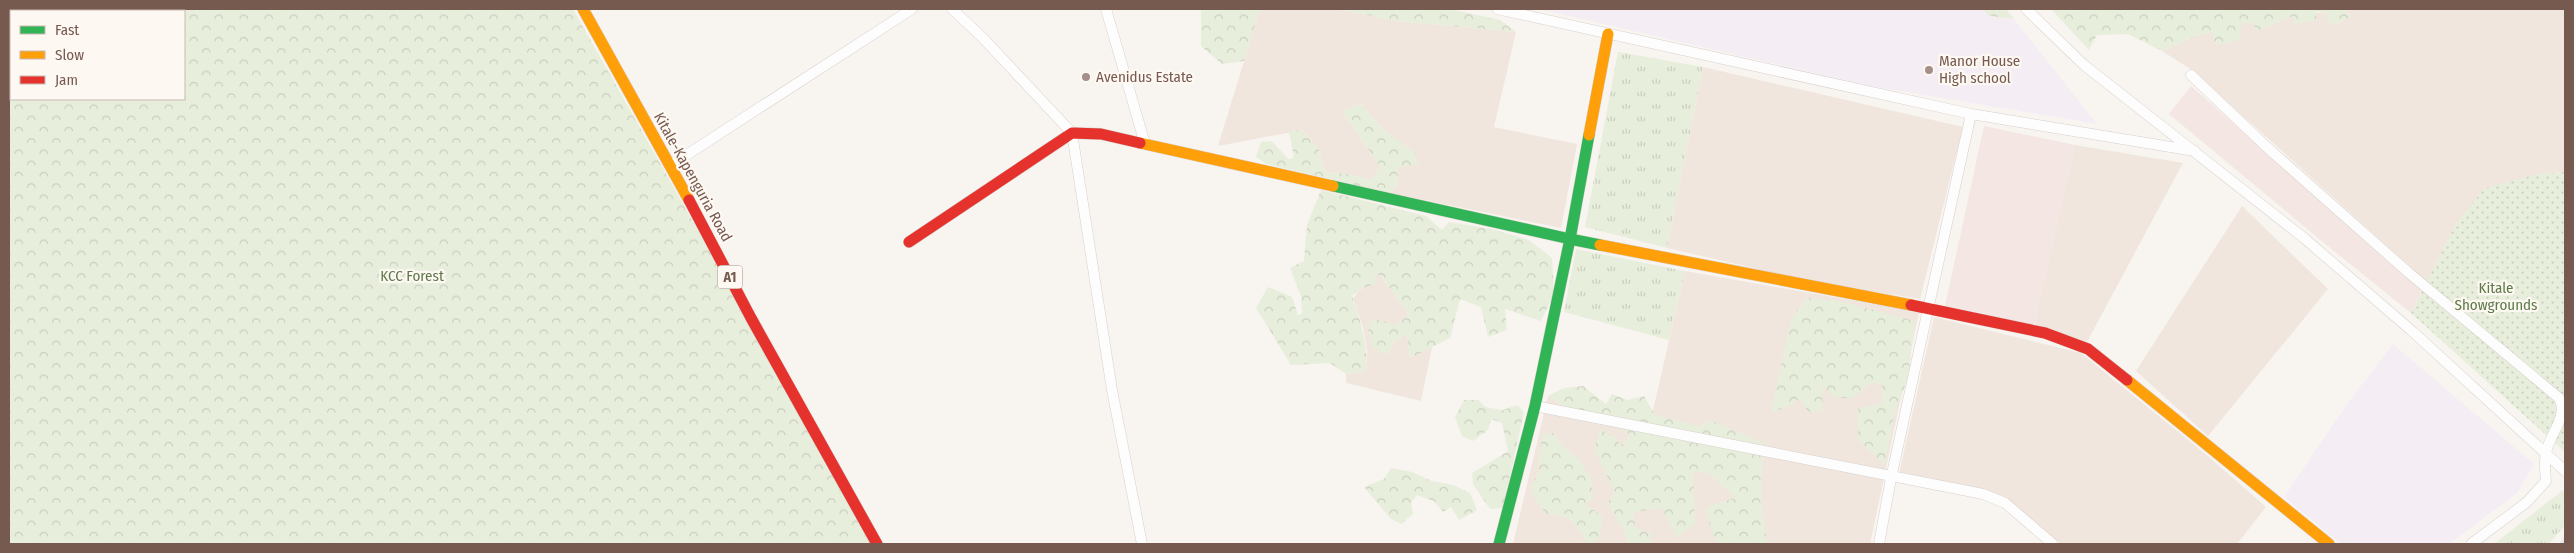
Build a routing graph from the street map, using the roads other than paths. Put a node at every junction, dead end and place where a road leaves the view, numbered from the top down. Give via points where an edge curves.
1 (582, 9) edge
2 (912, 9) edge
3 (952, 9) edge
4 (1106, 9) edge
5 (1497, 9) edge
6 (2026, 9) edge
7 (1608, 34) junction
8 (2191, 75) dead end
9 (1971, 114) junction
10 (1072, 133) junction
11 (1145, 144) junction
12 (2197, 152) junction
13 (671, 165) junction
14 (1570, 239) junction
15 (909, 242) dead end
16 (1928, 308) junction
17 (1534, 406) junction
18 (2546, 453) junction
19 (2565, 471) edge
20 (1891, 478) junction
21 (877, 544) edge
22 (1142, 544) edge
23 (1499, 544) edge
24 (1879, 544) edge
25 (2053, 544) edge
26 (2329, 544) edge
27 (2471, 544) edge

1 - 13 main road, Kitale-Kapenguria Road / A1
2 - 13 street
3 - 10 street
4 - 11 street
5 - 7 street
6 - 12 street via 2084,65
7 - 9 street
7 - 14 main road
8 - 18 street via 2409,273 2559,398 2563,411
9 - 12 street
9 - 16 street
10 - 11 main road via 1101,134
10 - 15 main road
10 - 22 street via 1112,390
11 - 14 main road
12 - 18 street via 2412,331
13 - 21 main road, Kitale-Kapenguria Road / A1 via 751,318
14 - 16 main road
14 - 17 main road
16 - 20 street
16 - 26 main road via 2036,331 2088,349
17 - 20 street
17 - 23 main road
18 - 19 street
18 - 27 street via 2546,481 2527,502
20 - 24 street
20 - 25 street via 1960,489 2005,503

